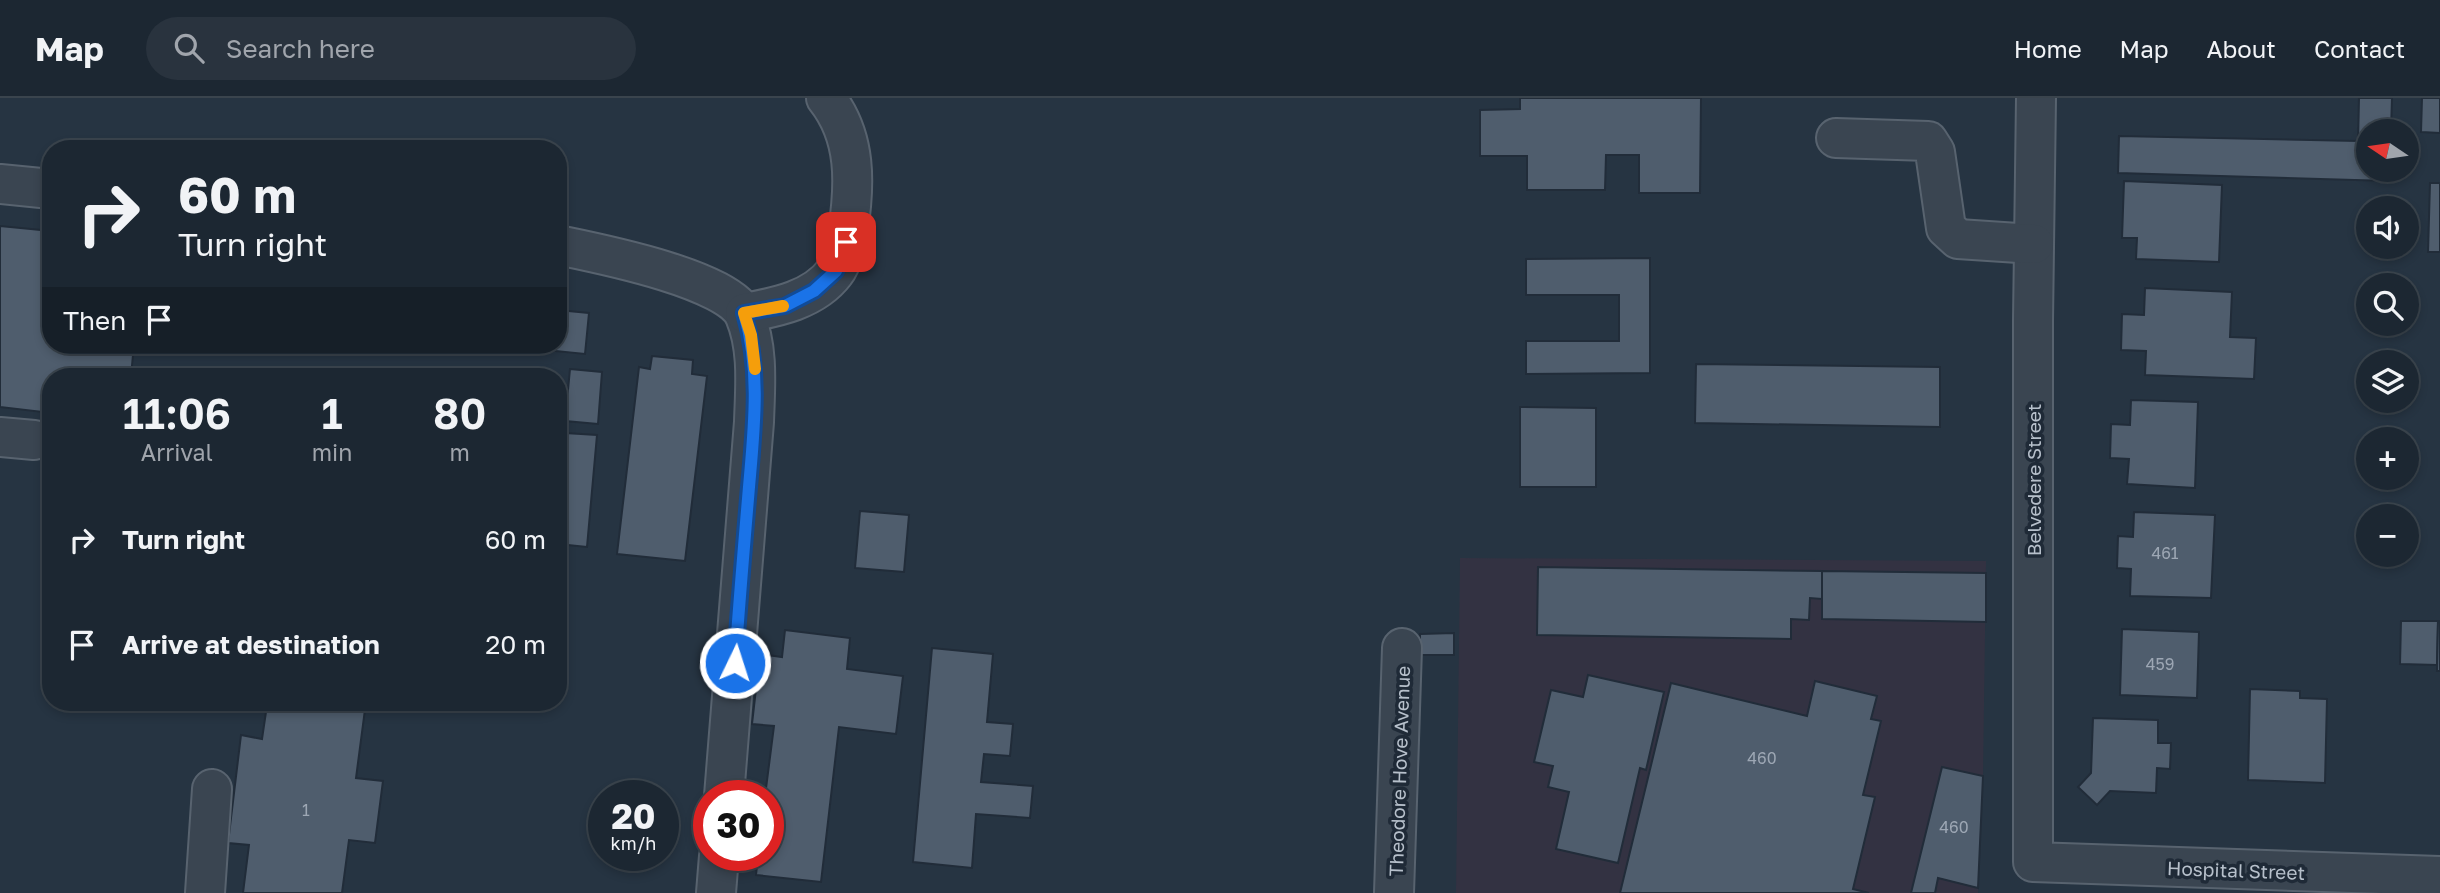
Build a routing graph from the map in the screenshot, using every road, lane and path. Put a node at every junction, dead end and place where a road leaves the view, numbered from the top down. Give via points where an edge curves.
1 (826, 98) edge
2 (2036, 98) edge
3 (1836, 138) dead end
4 (0, 184) edge
5 (42, 188) edge
6 (2034, 244) junction
7 (567, 246) edge
8 (744, 313) junction
9 (1402, 648) dead end
10 (725, 780) edge
11 (212, 789) dead end
12 (2033, 862) joint
13 (718, 871) edge
14 (2440, 876) edge
15 (205, 893) edge
16 (716, 893) edge
17 (1394, 893) edge

1 - 8 street via 846,133 854,192 836,271 814,291 785,306
2 - 6 street, Belvedere Street
3 - 6 street via 1928,141 1936,152 1946,228 1958,239
4 - 5 street
6 - 12 street, Belvedere Street
7 - 8 street via 694,281 726,295
8 - 10 street via 755,366 754,422
9 - 17 street, Theodore Hove Avenue
11 - 15 street
12 - 14 street, Hospital Street
13 - 16 street

